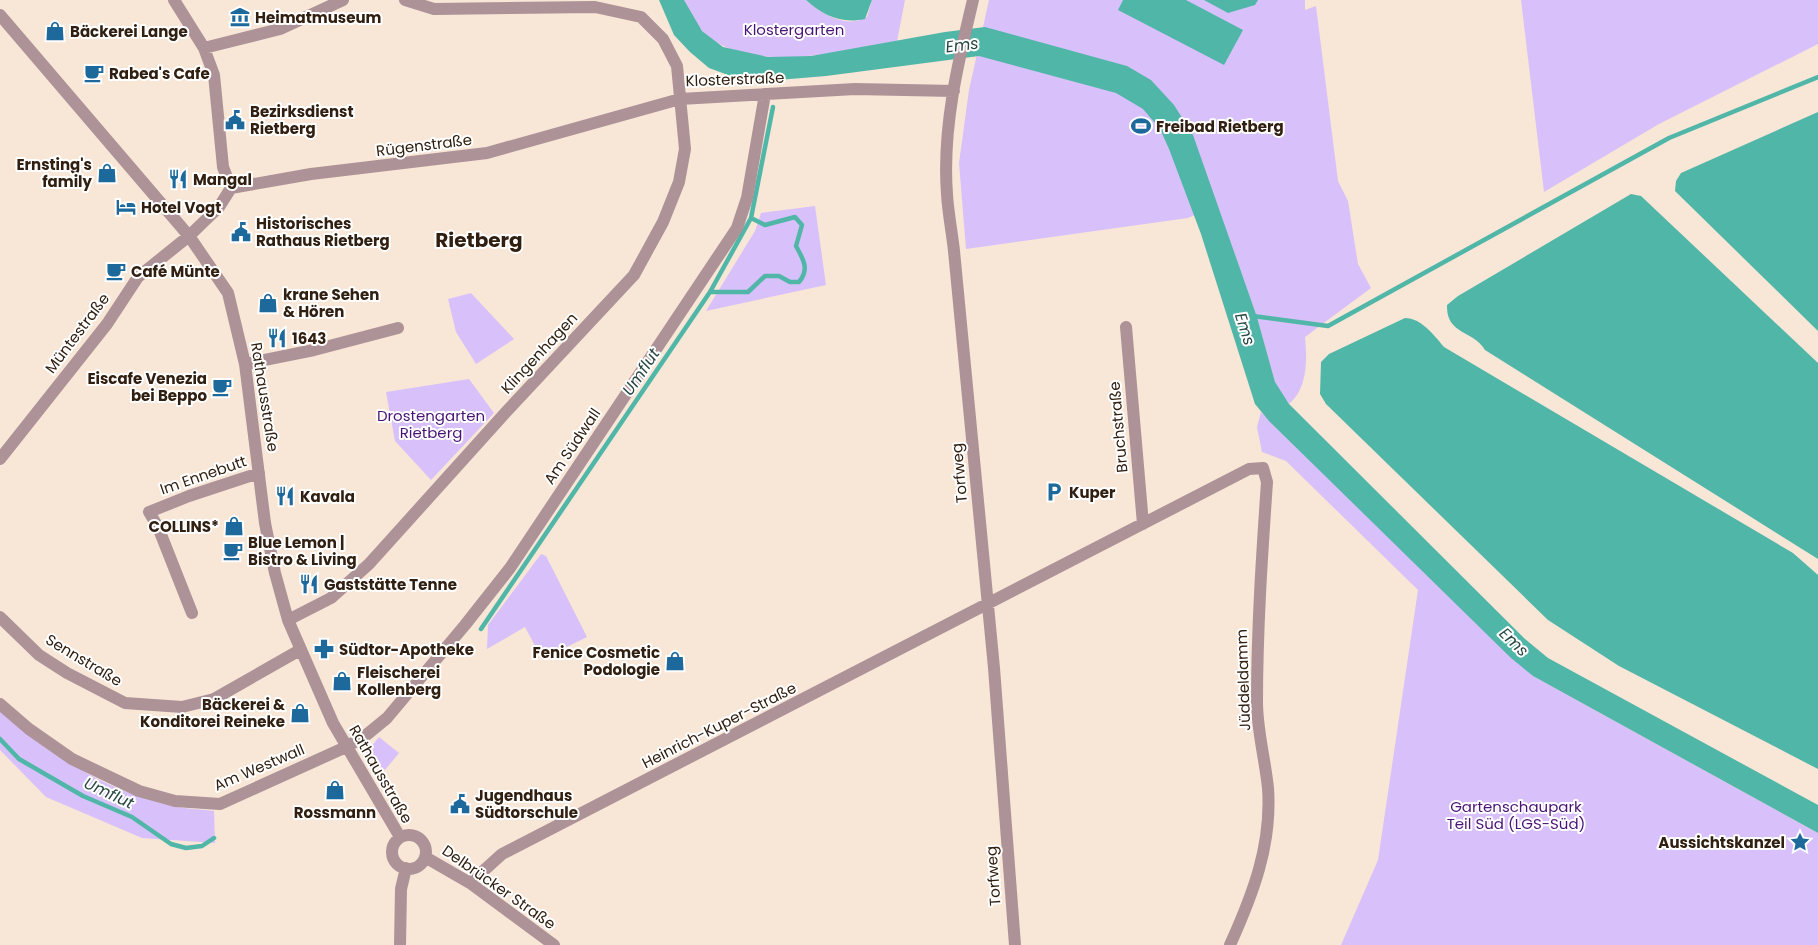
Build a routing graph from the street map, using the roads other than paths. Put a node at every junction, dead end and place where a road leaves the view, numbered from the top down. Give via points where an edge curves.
1 (174, 0) edge
2 (344, 0) edge
3 (405, 0) edge
4 (973, 0) edge
5 (0, 15) edge
6 (204, 48) junction
7 (948, 90) junction
8 (765, 94) junction
9 (680, 99) junction
10 (231, 188) junction
11 (189, 236) junction
12 (1126, 327) dead end
13 (398, 328) dead end
14 (245, 364) junction
15 (0, 458) edge
16 (259, 473) junction
17 (1142, 524) junction
18 (988, 605) junction
19 (192, 613) dead end
20 (0, 617) edge
21 (288, 620) junction
22 (300, 650) junction
23 (0, 704) edge
24 (346, 747) junction
25 (400, 837) junction
26 (425, 857) junction
27 (406, 868) junction
28 (470, 883) junction
29 (400, 945) edge
30 (554, 945) edge
31 (1015, 945) edge
32 (1230, 945) edge

1 - 6 street
2 - 6 street via 280,30
3 - 9 street, Klosterstraße via 434,9 595,7 640,18 663,39 677,66
4 - 7 street, Torfweg via 958,71
5 - 11 street, Rathausstraße
6 - 10 street via 214,75 223,166
7 - 8 street, Klosterstraße via 855,89
7 - 18 street, Torfweg via 947,193
8 - 9 street, Klosterstraße
8 - 24 street, Am Südwall via 748,198 737,228 510,568 387,718
9 - 10 street, Rügenstraße via 487,153 311,174
9 - 21 street, Klingenhagen via 685,149 679,182 663,222 634,276 369,564 331,598
10 - 11 street via 219,207
11 - 14 street, Rathausstraße via 228,293
11 - 15 street, Müntestraße via 138,277 107,324
12 - 17 street, Bruchstraße
13 - 14 street
14 - 16 street, Rathausstraße
16 - 19 street, Im Ennebutt via 149,512
16 - 21 street, Rathausstraße via 275,573
17 - 18 street
17 - 32 street, Jüddeldamm via 1248,469 1263,468 1266,482 1257,638 1257,707 1269,818 1265,852
18 - 28 street, Heinrich-Kuper-Straße via 502,854
18 - 31 street, Torfweg
20 - 22 street, Sennstraße via 39,654 125,703 182,707 214,699
21 - 22 street, Rathausstraße
22 - 24 street, Rathausstraße
23 - 24 street, Am Westwall via 72,759 139,791 175,801 220,804
24 - 25 street, Rathausstraße
25 - 26 street via 416,836 426,849
25 - 27 street via 395,842 392,855 395,862
26 - 27 street via 420,864
26 - 28 street, Delbrücker Straße
27 - 29 street
28 - 30 street, Delbrücker Straße

